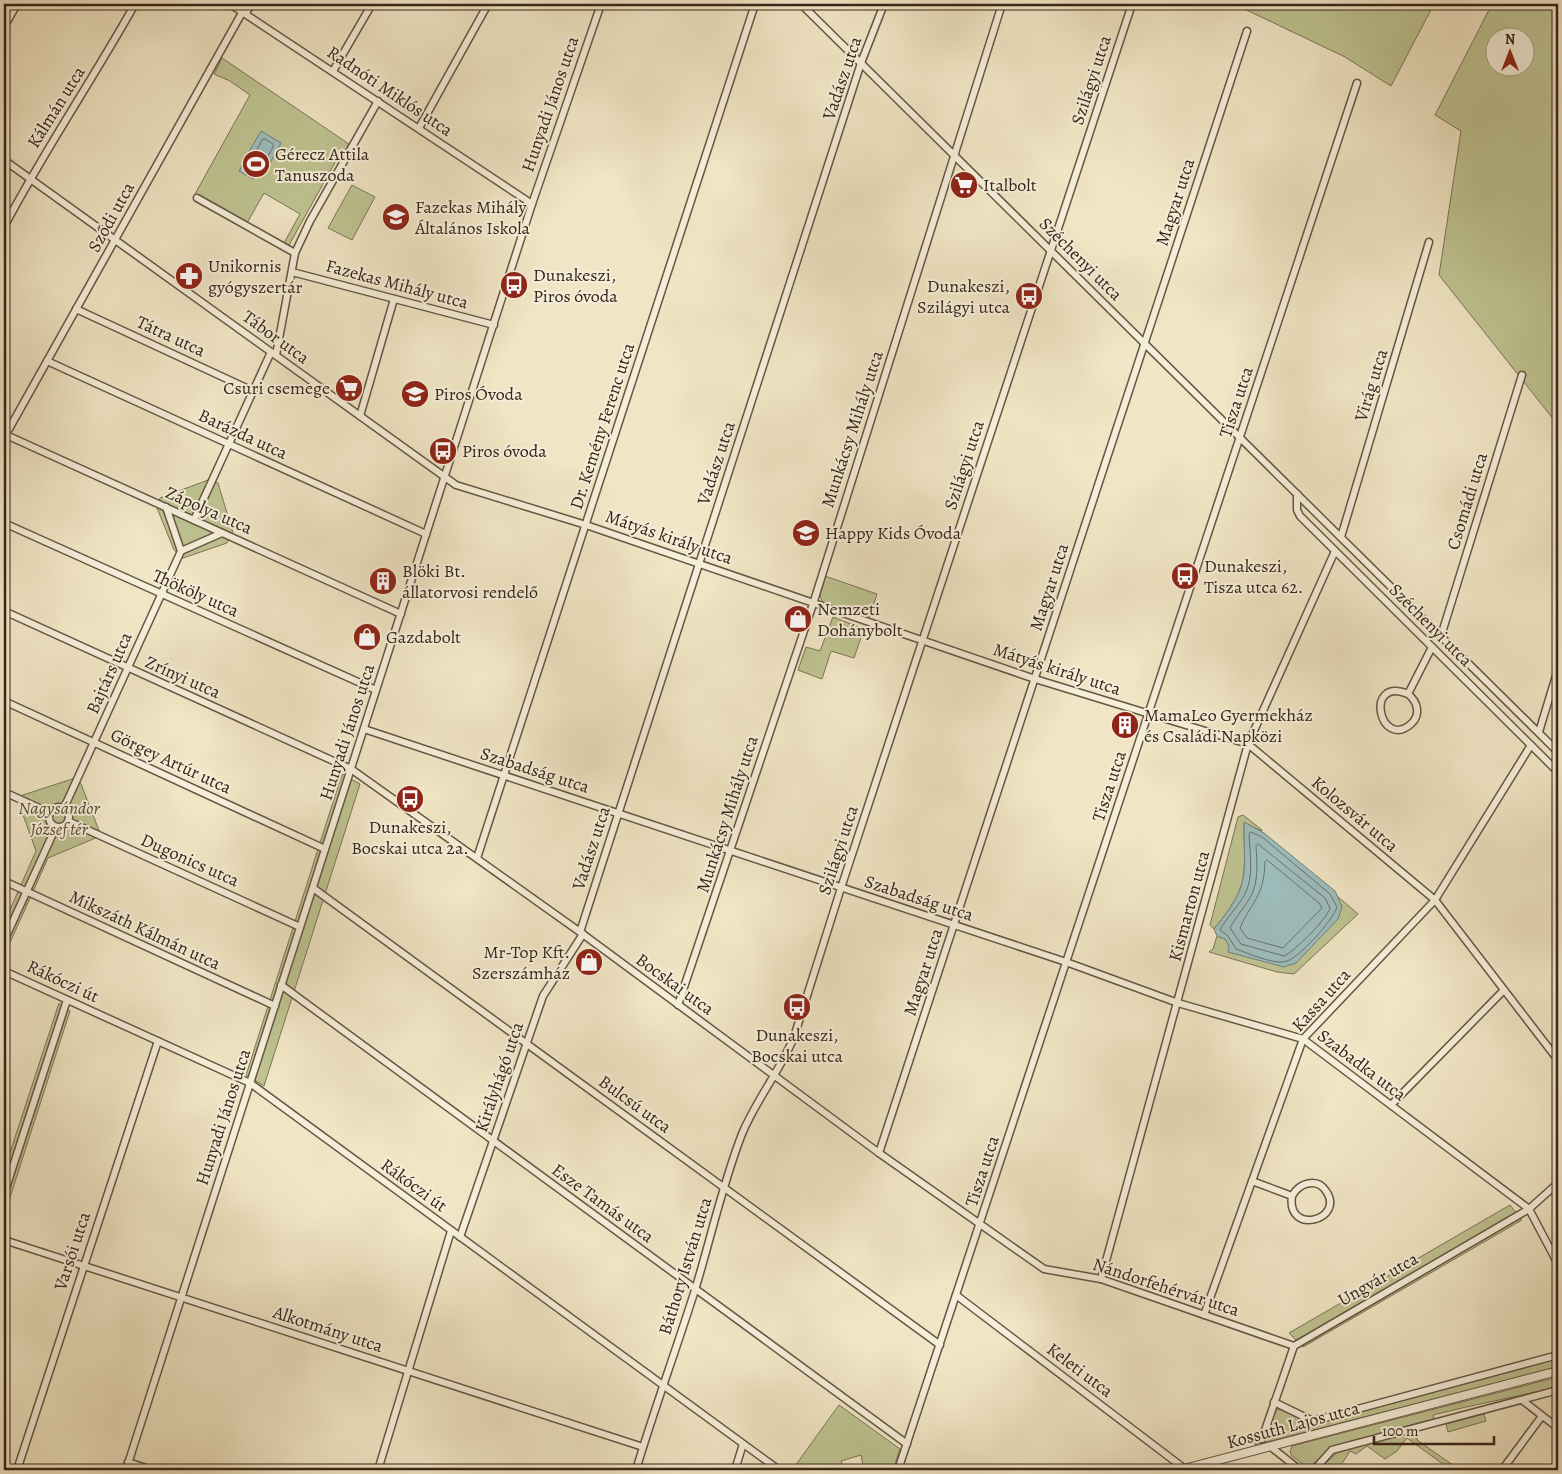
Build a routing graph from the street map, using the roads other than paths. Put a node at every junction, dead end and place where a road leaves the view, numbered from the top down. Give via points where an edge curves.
1 (17, 4) edge
2 (135, 4) edge
3 (230, 4) edge
4 (251, 4) edge
5 (372, 4) edge
6 (488, 4) edge
7 (600, 4) edge
8 (755, 4) edge
9 (801, 4) edge
10 (884, 4) edge
11 (1002, 4) edge
12 (1132, 4) edge
13 (245, 12) junction
14 (4, 27) edge
15 (1247, 31) dead end
16 (861, 63) junction
17 (333, 71) junction
18 (1357, 83) dead end
19 (378, 101) junction
20 (419, 128) junction
21 (955, 156) junction
22 (4, 160) edge
23 (29, 179) junction
24 (197, 198) dead end
25 (532, 204) junction
26 (4, 227) edge
27 (115, 240) junction
28 (1429, 242) dead end
29 (1051, 250) junction
30 (296, 253) junction
31 (292, 272) junction
32 (394, 298) junction
33 (76, 309) junction
34 (494, 325) junction
35 (1145, 343) junction
36 (273, 354) junction
37 (47, 361) junction
38 (1522, 374) dead end
39 (253, 391) junction
40 (360, 416) junction
41 (4, 435) edge
42 (1240, 437) junction
43 (229, 444) junction
44 (445, 476) junction
45 (1297, 494) junction
46 (166, 507) junction
47 (194, 520) junction
48 (4, 523) edge
49 (586, 525) junction
50 (222, 533) junction
51 (426, 534) junction
52 (1341, 537) junction
53 (181, 551) junction
54 (1335, 551) junction
55 (699, 563) junction
56 (161, 593) junction
57 (812, 604) junction
58 (4, 611) edge
59 (401, 614) junction
60 (1441, 636) junction
61 (922, 640) junction
62 (1432, 647) junction
63 (128, 668) junction
64 (1558, 669) edge
65 (1035, 679) junction
66 (376, 690) junction
67 (1408, 694) junction
68 (4, 701) edge
69 (1149, 713) junction
70 (364, 729) junction
71 (1539, 732) junction
72 (94, 742) junction
73 (1248, 744) junction
74 (1531, 745) junction
75 (1558, 752) edge
76 (351, 769) junction
77 (1558, 772) edge
78 (504, 776) junction
79 (4, 792) edge
80 (64, 808) junction
81 (50, 813) junction
82 (618, 814) junction
83 (68, 821) junction
84 (56, 827) junction
85 (325, 849) junction
86 (730, 851) junction
87 (477, 858) junction
88 (4, 881) edge
89 (313, 888) junction
90 (841, 888) junction
91 (26, 892) junction
92 (1436, 900) junction
93 (954, 925) junction
94 (300, 927) junction
95 (581, 933) junction
96 (4, 941) edge
97 (1066, 962) junction
98 (4, 971) edge
99 (281, 985) junction
100 (1504, 990) junction
101 (67, 1000) junction
102 (1178, 1003) junction
103 (678, 1005) junction
104 (275, 1006) junction
105 (1303, 1039) junction
106 (158, 1041) junction
107 (526, 1044) junction
108 (1558, 1060) edge
109 (776, 1076) junction
110 (250, 1083) junction
111 (1391, 1105) junction
112 (493, 1141) junction
113 (879, 1153) junction
114 (1252, 1181) junction
115 (1558, 1183) edge
116 (724, 1188) junction
117 (4, 1194) edge
118 (1292, 1196) junction
119 (1528, 1209) junction
120 (980, 1224) junction
121 (451, 1231) junction
122 (460, 1237) junction
123 (4, 1240) edge
124 (1558, 1264) edge
125 (83, 1266) junction
126 (1101, 1279) junction
127 (695, 1289) junction
128 (956, 1295) junction
129 (181, 1298) junction
130 (1204, 1315) junction
131 (940, 1345) junction
132 (1294, 1346) junction
133 (1558, 1355) edge
134 (409, 1371) junction
135 (1558, 1371) edge
136 (663, 1384) junction
137 (1558, 1390) edge
138 (1522, 1400) junction
139 (1274, 1402) junction
140 (1542, 1416) junction
141 (1558, 1428) edge
142 (1262, 1439) dead end
143 (743, 1444) junction
144 (907, 1444) junction
145 (1271, 1446) junction
146 (643, 1447) junction
147 (128, 1462) junction
148 (16, 1470) edge
149 (126, 1470) edge
150 (152, 1470) edge
151 (378, 1470) edge
152 (636, 1470) edge
153 (735, 1470) edge
154 (780, 1470) edge
155 (898, 1470) edge
156 (1183, 1470) edge
157 (1300, 1470) edge
158 (1314, 1470) edge
159 (1502, 1470) edge

1 - 14 street
2 - 23 street, Kálmán utca
3 - 13 street, Radnóti Miklós utca
4 - 13 street, Sződi utca
5 - 17 street
6 - 20 street
7 - 25 street, Hunyadi János utca
8 - 49 street, Dr. Kemény Ferenc utca
9 - 16 street, Széchenyi utca
10 - 16 street, Vadász utca
11 - 21 street, Munkácsy Mihály utca
12 - 29 street, Szilágyi utca
13 - 17 street, Radnóti Miklós utca
13 - 27 street, Sződi utca
15 - 35 street, Magyar utca
16 - 21 street, Széchenyi utca
16 - 55 street, Vadász utca
17 - 19 street, Radnóti Miklós utca
18 - 42 street, Tisza utca
19 - 20 street, Radnóti Miklós utca
19 - 30 street via 310,221
20 - 25 street, Radnóti Miklós utca
21 - 29 street, Széchenyi utca
21 - 57 street, Munkácsy Mihály utca
22 - 23 street, Tábor utca
23 - 26 street, Kálmán utca
23 - 27 street, Tábor utca
24 - 30 street
25 - 34 street, Hunyadi János utca
27 - 33 street, Sződi utca
27 - 36 street, Tábor utca
28 - 52 street, Virág utca
29 - 35 street, Széchenyi utca
29 - 61 street, Szilágyi utca
30 - 31 street
31 - 32 street, Fazekas Mihály utca
31 - 36 street
32 - 34 street, Fazekas Mihály utca
32 - 40 street
33 - 37 street, Sződi utca
33 - 39 street, Tátra utca
34 - 44 street, Hunyadi János utca
35 - 42 street, Széchenyi utca
35 - 65 street, Magyar utca
36 - 39 street
36 - 40 street, Tábor utca
37 - 41 street, Sződi utca
37 - 43 street, Barázda utca
38 - 60 street, Csomádi utca
39 - 43 street
40 - 44 street, Tábor utca
41 - 46 street, Zápolya utca
42 - 45 street, Széchenyi utca
42 - 69 street, Tisza utca
43 - 47 street
43 - 51 street, Barázda utca
44 - 49 street, Mátyás király utca via 456,485
44 - 51 street, Hunyadi János utca
45 - 52 street, Széchenyi utca
45 - 54 street, Széchenyi utca via 1300,516
46 - 47 street, Zápolya utca
46 - 53 street
47 - 50 street, Zápolya utca
48 - 56 street, Thököly utca
49 - 55 street, Mátyás király utca
49 - 78 street, Dr. Kemény Ferenc utca
50 - 53 street
50 - 59 street, Zápolya utca
51 - 59 street, Hunyadi János utca
52 - 60 street, Széchenyi utca
53 - 56 street, Bajtárs utca
54 - 62 street, Széchenyi utca
54 - 73 street, Kismarton utca
55 - 57 street, Mátyás király utca
55 - 82 street, Vadász utca
56 - 63 street, Bajtárs utca
56 - 66 street, Thököly utca
57 - 61 street, Mátyás király utca
57 - 86 street, Munkácsy Mihály utca
58 - 63 street, Zrínyi utca
59 - 66 street, Hunyadi János utca
60 - 71 street, Széchenyi utca
61 - 65 street, Mátyás király utca
61 - 90 street, Szilágyi utca
62 - 67 street
62 - 74 street, Széchenyi utca
63 - 72 street, Bajtárs utca
63 - 76 street, Zrínyi utca
64 - 71 street
65 - 69 street, Mátyás király utca
65 - 93 street, Magyar utca
66 - 70 street, Hunyadi János utca
67 - 67 street via 1396,691 1382,700 1381,718 1389,726 1402,728 1413,722 1416,704
68 - 72 street, Görgey Artúr utca
69 - 73 street, Kolozsvár utca
69 - 97 street, Tisza utca
70 - 76 street, Hunyadi János utca
70 - 78 street, Szabadság utca
71 - 75 street, Széchenyi utca
72 - 80 street, Bajtárs utca
72 - 85 street, Görgey Artúr utca
73 - 92 street, Kolozsvár utca
73 - 102 street, Kismarton utca
74 - 77 street, Széchenyi utca
74 - 92 street, Kassa utca
76 - 85 street, Hunyadi János utca
76 - 87 street, Bocskai utca
78 - 82 street, Szabadság utca
78 - 87 street, Dr. Kemény Ferenc utca
79 - 81 street
80 - 81 street via 57,807
80 - 83 street
81 - 84 street via 50,822
82 - 86 street, Szabadság utca
82 - 95 street, Vadász utca
83 - 84 street via 64,826
83 - 94 street, Dugonics utca
84 - 91 street
85 - 89 street, Hunyadi János utca
86 - 90 street, Szabadság utca
86 - 103 street, Munkácsy Mihály utca
87 - 95 street, Bocskai utca
88 - 91 street, Mikszáth Kálmán utca
89 - 94 street, Hunyadi János utca
89 - 107 street, Bulcsú utca
90 - 93 street, Szabadság utca
90 - 109 street, Szilágyi utca via 794,1037
91 - 96 street
91 - 104 street, Mikszáth Kálmán utca
92 - 100 street, Kolozsvár utca
92 - 105 street, Kassa utca
93 - 97 street, Szabadság utca
93 - 113 street, Magyar utca
94 - 99 street, Hunyadi János utca
95 - 103 street, Bocskai utca
95 - 107 street, Királyhágó utca via 543,996
97 - 102 street, Szabadka utca
97 - 120 street, Tisza utca
98 - 101 street, Rákóczi út
99 - 104 street, Hunyadi János utca
99 - 112 street, Esze Tamás utca
100 - 108 street, Kolozsvár utca
100 - 111 street
101 - 106 street, Rákóczi út
101 - 117 street
102 - 105 street, Szabadka utca
102 - 126 street, Kismarton utca
103 - 109 street, Bocskai utca
104 - 110 street, Hunyadi János utca
105 - 111 street, Szabadka utca
105 - 114 street, Kassa utca
106 - 110 street, Rákóczi út
106 - 125 street, Varsói utca
107 - 112 street, Királyhágó utca
107 - 116 street, Bulcsú utca
109 - 113 street, Bocskai utca
109 - 116 street, Báthory István utca via 746,1124
110 - 121 street, Rákóczi út
110 - 129 street, Hunyadi János utca
111 - 119 street, Szabadka utca
112 - 122 street, Királyhágó utca
112 - 127 street, Esze Tamás utca
113 - 120 street, Bocskai utca
114 - 118 street
114 - 130 street, Kassa utca
115 - 119 street, Ungvár utca
116 - 127 street, Báthory István utca
116 - 131 street, Bulcsú utca
118 - 118 street via 1292,1208 1305,1220 1322,1217 1329,1207 1328,1194 1319,1184 1300,1185
119 - 124 street, Szabadka utca
119 - 132 street, Ungvár utca
120 - 126 street, Nándorfehérvár utca via 1044,1269
120 - 128 street, Tisza utca
121 - 122 street, Rákóczi út
121 - 134 street
122 - 136 street, Rákóczi út
123 - 125 street, Alkotmány utca
125 - 129 street, Alkotmány utca
125 - 148 street, Varsói utca
126 - 130 street, Nándorfehérvár utca
127 - 136 street, Báthory István utca
127 - 144 street, Esze Tamás utca
128 - 131 street, Tisza utca
128 - 156 street, Keleti utca
129 - 134 street, Alkotmány utca
129 - 147 street, Hunyadi János utca
130 - 132 street, Nándorfehérvár utca
131 - 144 street, Tisza utca
132 - 139 street
133 - 139 street, Kossuth Lajos utca via 1313,1421
134 - 146 street, Alkotmány utca
134 - 151 street
135 - 145 street, Kossuth Lajos utca
136 - 143 street, Rákóczi út
136 - 146 street, Báthory István utca
137 - 138 street
138 - 140 street
138 - 158 street via 1332,1450
139 - 142 street
140 - 141 street
140 - 159 street
143 - 153 street
143 - 154 street, Rákóczi út
144 - 155 street, Tisza utca
145 - 156 street, Kossuth Lajos utca
145 - 157 street
146 - 152 street, Báthory István utca
147 - 149 street, Hunyadi János utca
147 - 150 street

